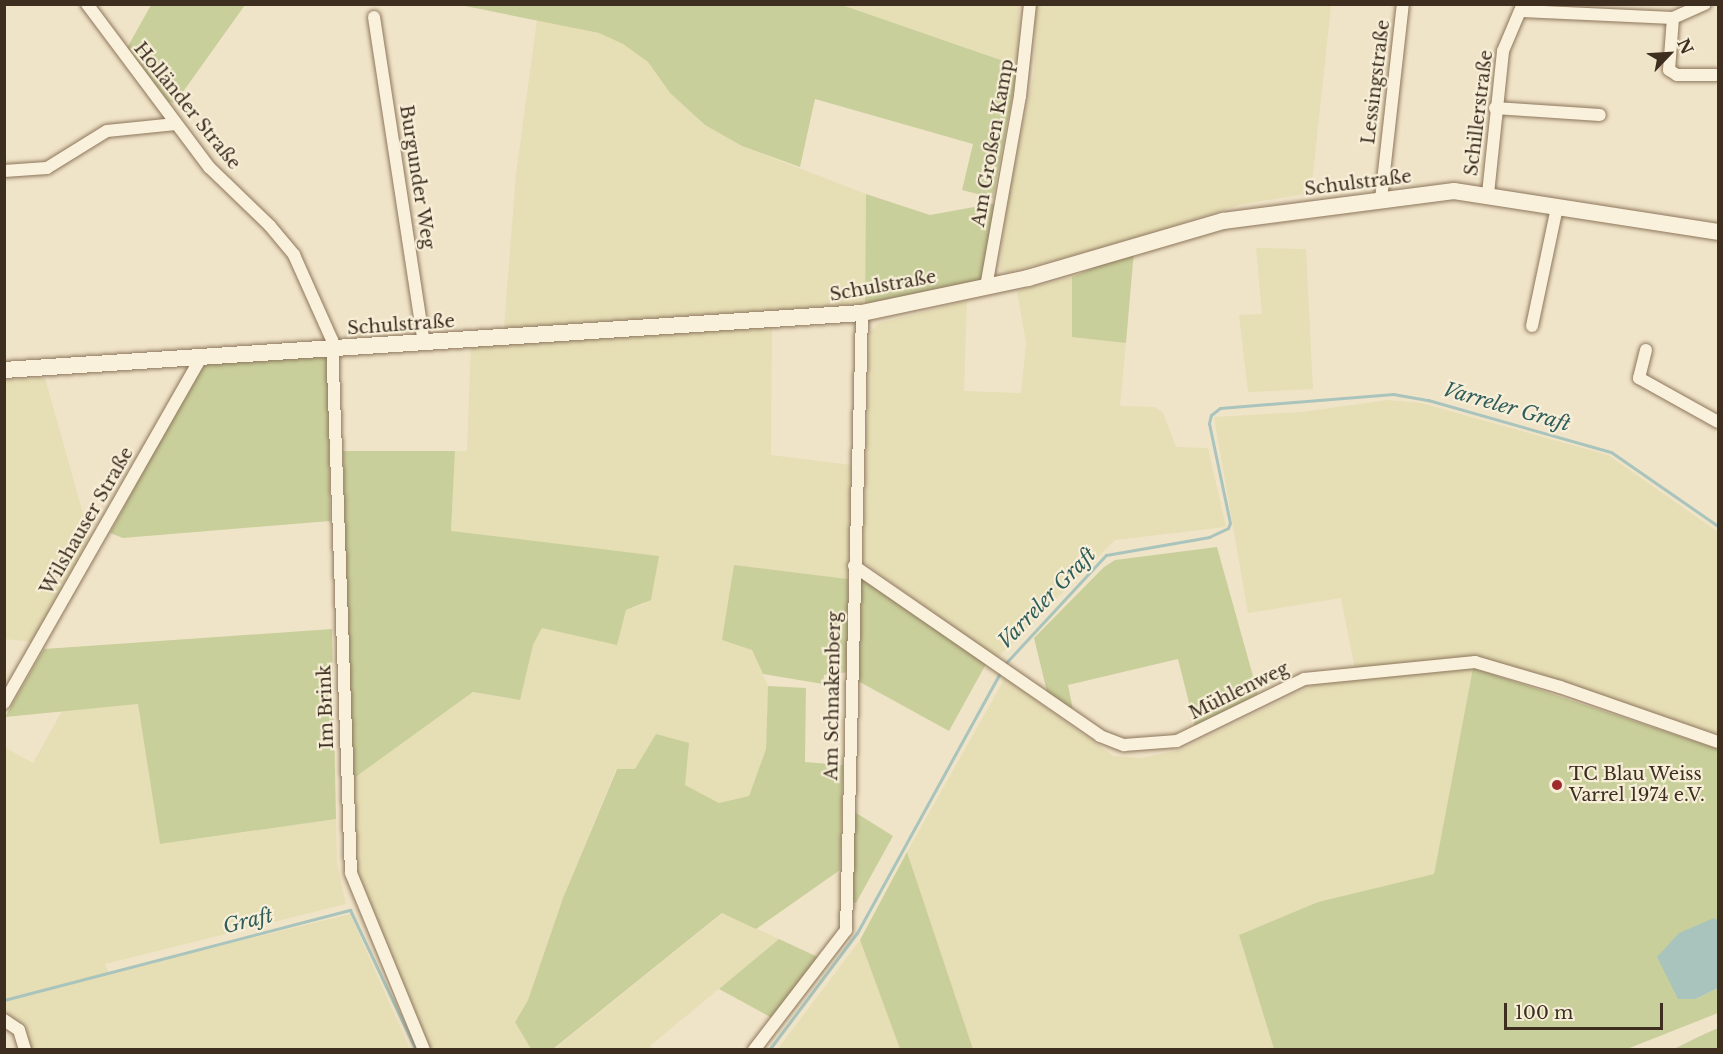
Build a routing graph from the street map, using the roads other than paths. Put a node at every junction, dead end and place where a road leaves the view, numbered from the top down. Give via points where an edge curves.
1 (1029, 4) edge
2 (1403, 4) edge
3 (1705, 4) edge
4 (87, 5) edge
5 (1522, 8) edge
6 (1688, 8) edge
7 (374, 17) dead end
8 (1673, 18) junction
9 (1716, 75) dead end
10 (1495, 108) junction
11 (1600, 115) dead end
12 (176, 124) junction
13 (4, 171) edge
14 (1488, 194) junction
15 (1381, 199) junction
16 (1557, 207) junction
17 (1719, 232) edge
18 (986, 287) junction
19 (862, 313) junction
20 (1532, 326) dead end
21 (424, 342) junction
22 (333, 349) junction
23 (1646, 350) dead end
24 (201, 357) junction
25 (4, 370) edge
26 (1718, 420) edge
27 (854, 566) junction
28 (4, 703) edge
29 (1719, 742) edge
30 (4, 1020) edge
31 (25, 1050) edge
32 (424, 1050) edge
33 (754, 1050) edge

1 - 18 street, Am Großen Kamp via 1022,86
2 - 15 street, Lessingstraße
3 - 6 street
4 - 12 street, Holländer Straße
5 - 8 street
5 - 10 street, Schillerstraße via 1511,24 1503,51
6 - 8 street
7 - 21 street, Burgunder Weg
8 - 9 street via 1669,70 1677,75
10 - 11 street
10 - 14 street, Schillerstraße
12 - 13 street via 107,131 48,168
12 - 22 street, Holländer Straße via 209,167 294,255
14 - 15 street, Schulstraße via 1454,191
14 - 16 street, Schulstraße
15 - 18 street, Schulstraße via 1223,221
16 - 17 street, Schulstraße
16 - 20 street
18 - 19 street, Schulstraße
19 - 21 street, Schulstraße
19 - 27 street, Am Schnakenberg
21 - 22 street, Schulstraße
22 - 24 street, Schulstraße
22 - 32 street, Im Brink via 351,873
23 - 26 street via 1639,378
24 - 25 street, Schulstraße
24 - 28 street, Wilshauser Straße
27 - 29 street, Mühlenweg via 1100,736 1124,745 1177,741 1304,679 1475,662
27 - 33 street, Am Schnakenberg via 846,930
30 - 31 street via 19,1030

